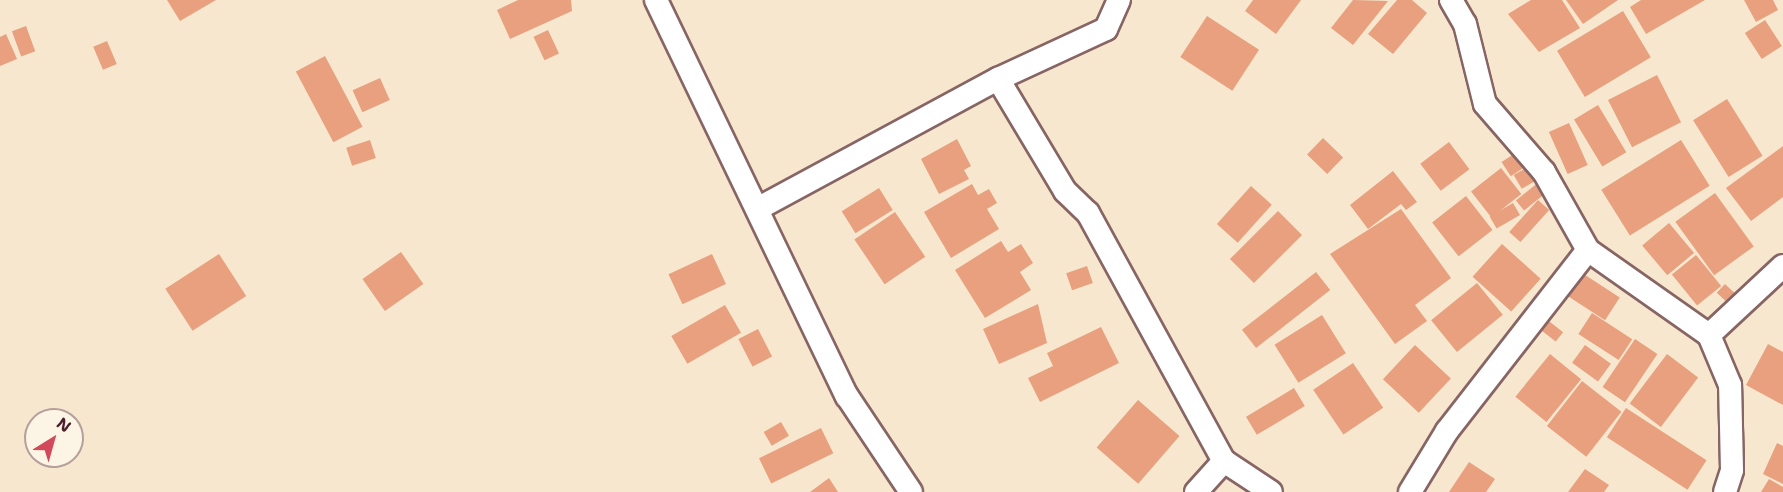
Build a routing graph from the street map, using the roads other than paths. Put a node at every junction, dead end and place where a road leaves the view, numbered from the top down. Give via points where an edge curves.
1 (656, 0) edge
2 (1119, 0) edge
3 (1452, 0) edge
4 (998, 79) junction
5 (759, 208) junction
6 (1588, 250) junction
7 (1783, 266) edge
8 (1708, 335) junction
9 (1224, 461) junction
10 (911, 492) edge
11 (1196, 492) edge
12 (1271, 492) edge
13 (1410, 492) edge
14 (1725, 492) edge

1 - 5 street
2 - 4 street via 1106,29
3 - 6 street via 1465,24 1485,104 1544,172
4 - 5 street
4 - 9 street via 1065,190 1088,213
5 - 10 street via 846,396
6 - 8 street
6 - 13 street via 1447,431
7 - 8 street
8 - 14 street via 1730,385 1732,470
9 - 11 street
9 - 12 street

